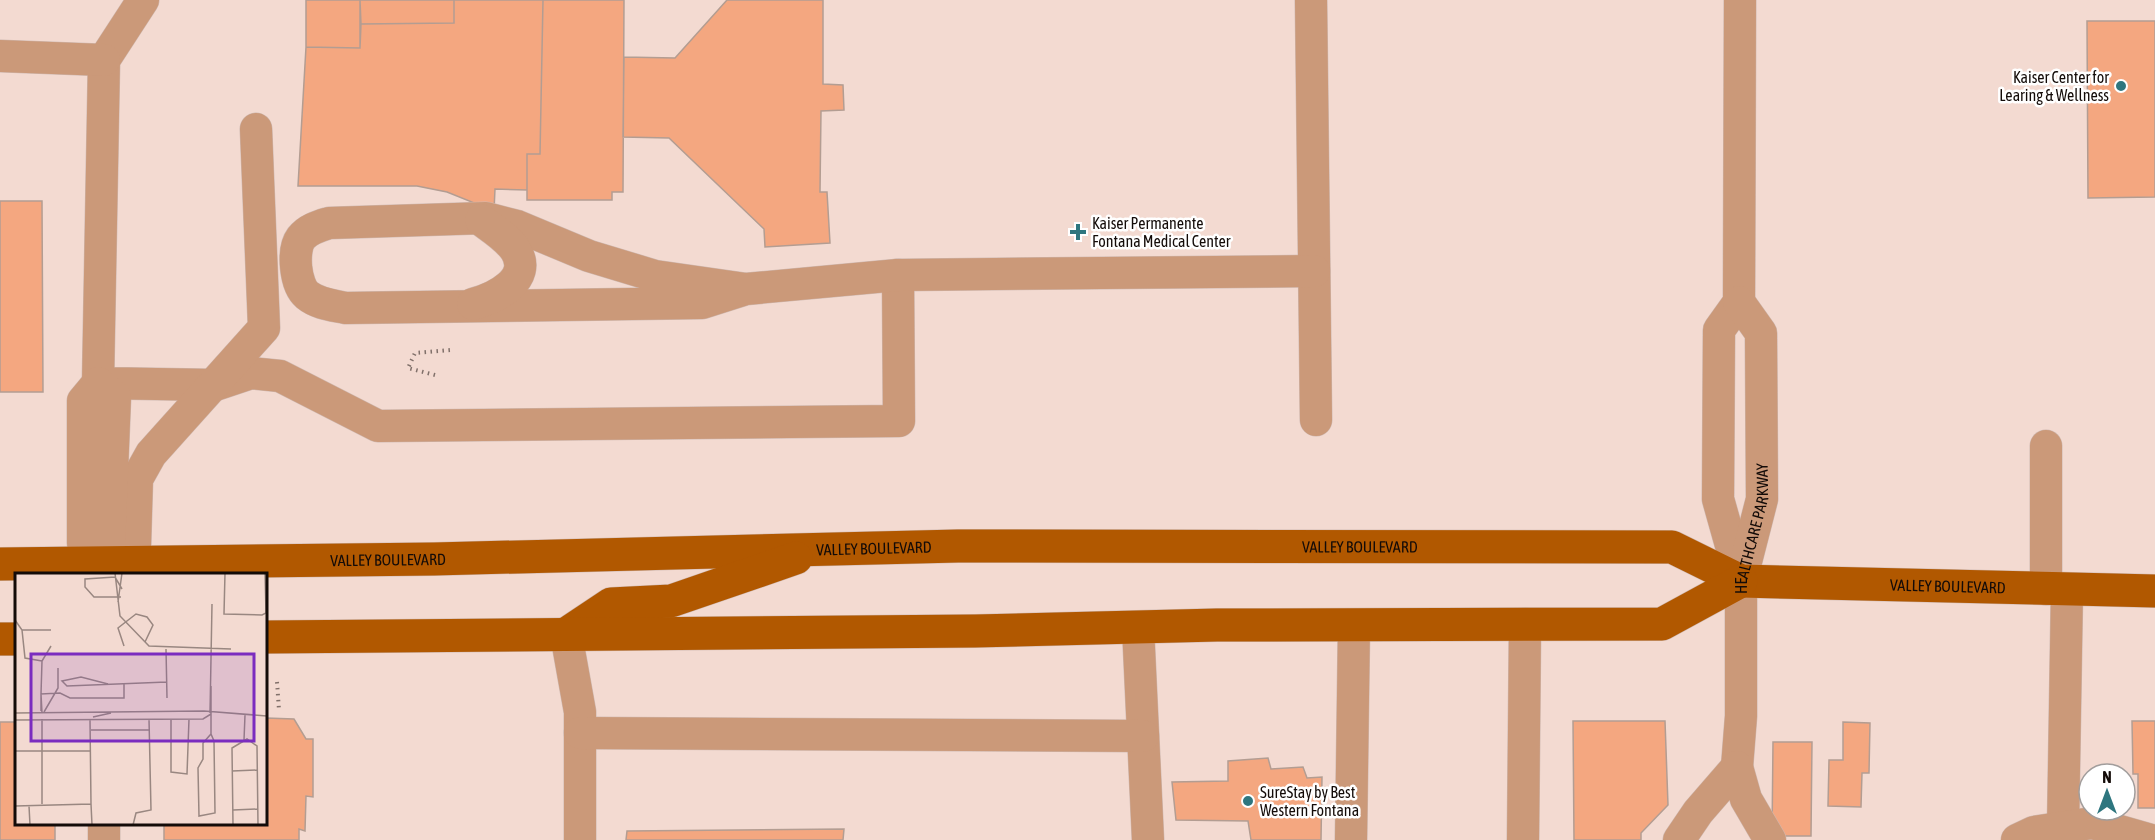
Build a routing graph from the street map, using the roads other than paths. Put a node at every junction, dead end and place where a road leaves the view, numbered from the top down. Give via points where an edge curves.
1 (143, 0) edge
2 (1311, 0) edge
3 (1740, 0) edge
4 (0, 56) edge
5 (104, 60) junction
6 (256, 129) dead end
7 (479, 218) junction
8 (1314, 271) junction
9 (898, 275) junction
10 (746, 289) junction
11 (1739, 302) junction
12 (464, 307) junction
13 (98, 383) junction
14 (215, 385) junction
15 (1316, 420) dead end
16 (2046, 446) dead end
17 (826, 548) junction
18 (0, 564) edge
19 (108, 569) edge
20 (1741, 581) junction
21 (2056, 589) junction
22 (2155, 591) edge
23 (1525, 624) junction
24 (1354, 625) junction
25 (1138, 627) junction
26 (566, 634) junction
27 (267, 637) edge
28 (580, 733) junction
29 (1143, 736) junction
30 (1737, 767) junction
31 (2063, 828) junction
32 (2152, 838) edge
33 (580, 840) edge
34 (1148, 840) edge
35 (1351, 840) edge
36 (1523, 840) edge
37 (1679, 840) edge
38 (1770, 840) edge
39 (2017, 840) edge

1 - 5 street
2 - 8 street
3 - 11 street
4 - 5 street
5 - 13 street
6 - 14 street via 264,328
7 - 10 street via 517,226 589,256 655,276
7 - 12 street via 516,251 520,270 502,293
7 - 12 street via 329,223 309,230 299,240 297,279 305,294 320,303 346,308
8 - 9 street
8 - 15 street
9 - 10 street
9 - 14 street via 899,421 378,426 280,376 251,373
10 - 12 street via 702,303
11 - 20 street, HEALTHCARE PARKWAY via 1719,330 1719,499
11 - 20 street, HEALTHCARE PARKWAY via 1761,333 1762,499
13 - 14 street
13 - 19 street via 82,401 82,543
14 - 19 street via 152,454 137,479 135,546
16 - 21 street
17 - 19 main road, VALLEY BOULEVARD
17 - 20 main road, VALLEY BOULEVARD via 1672,547
17 - 26 main road via 671,601 611,604
18 - 19 main road, VALLEY BOULEVARD
20 - 21 main road, VALLEY BOULEVARD
20 - 23 main road via 1662,624
20 - 30 street
21 - 22 main road, VALLEY BOULEVARD
21 - 31 street
23 - 24 main road
23 - 36 street
24 - 25 main road
24 - 35 street
25 - 26 main road
25 - 29 street
26 - 27 main road
26 - 28 street
28 - 29 street
28 - 33 street
29 - 34 street
30 - 37 street
30 - 38 street via 1746,799
31 - 32 street via 2092,823
31 - 39 street via 2034,832

